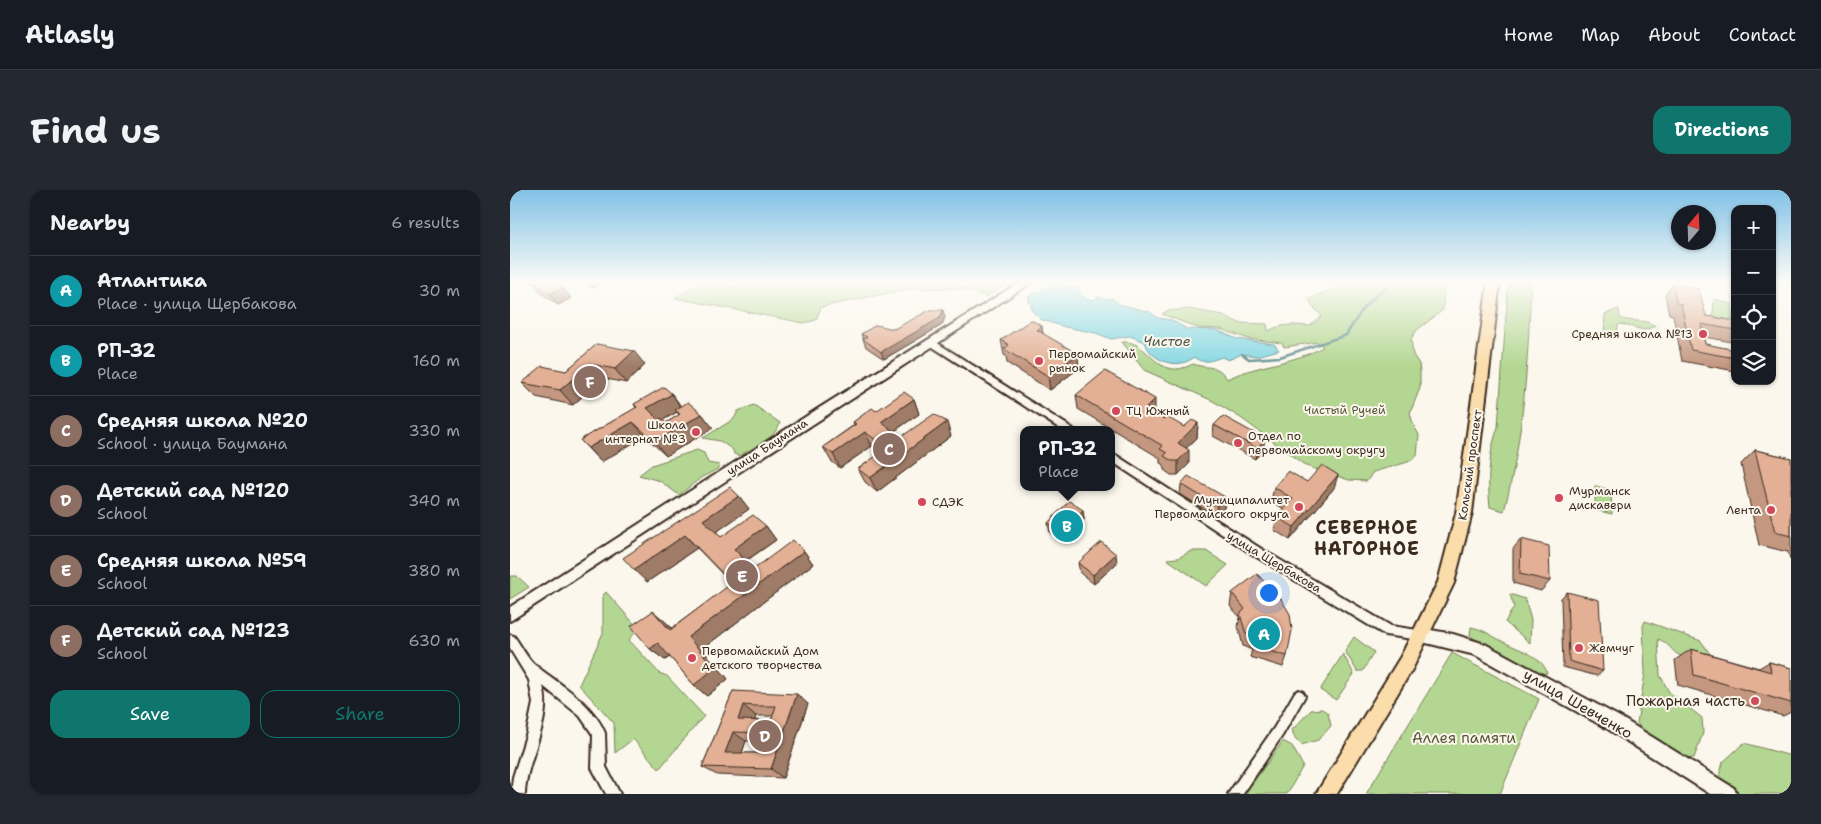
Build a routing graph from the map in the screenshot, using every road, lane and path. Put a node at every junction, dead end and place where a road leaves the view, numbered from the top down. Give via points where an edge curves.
1 (981, 310) edge
2 (1490, 310) edge
3 (931, 342) junction
4 (1062, 426) edge
5 (1115, 459) edge
6 (510, 615) edge
7 (1420, 635) junction
8 (510, 640) edge
9 (532, 668) junction
10 (1299, 696) dead end
11 (518, 794) edge
12 (613, 794) edge
13 (1235, 794) edge
14 (1326, 794) edge
15 (1728, 794) edge

1 - 3 street, улица Баумана
2 - 7 main road, Кольский проспект via 1464,516 1446,583
3 - 4 street
3 - 6 street, улица Баумана
5 - 7 street, улица Щербакова via 1251,548 1389,631
7 - 14 main road, Кольский проспект via 1407,662
7 - 15 main road, улица Шевченко via 1479,649 1614,722
8 - 9 street
9 - 11 street via 539,689 538,712 518,780
9 - 12 street via 584,712 600,734 599,768
10 - 13 street

